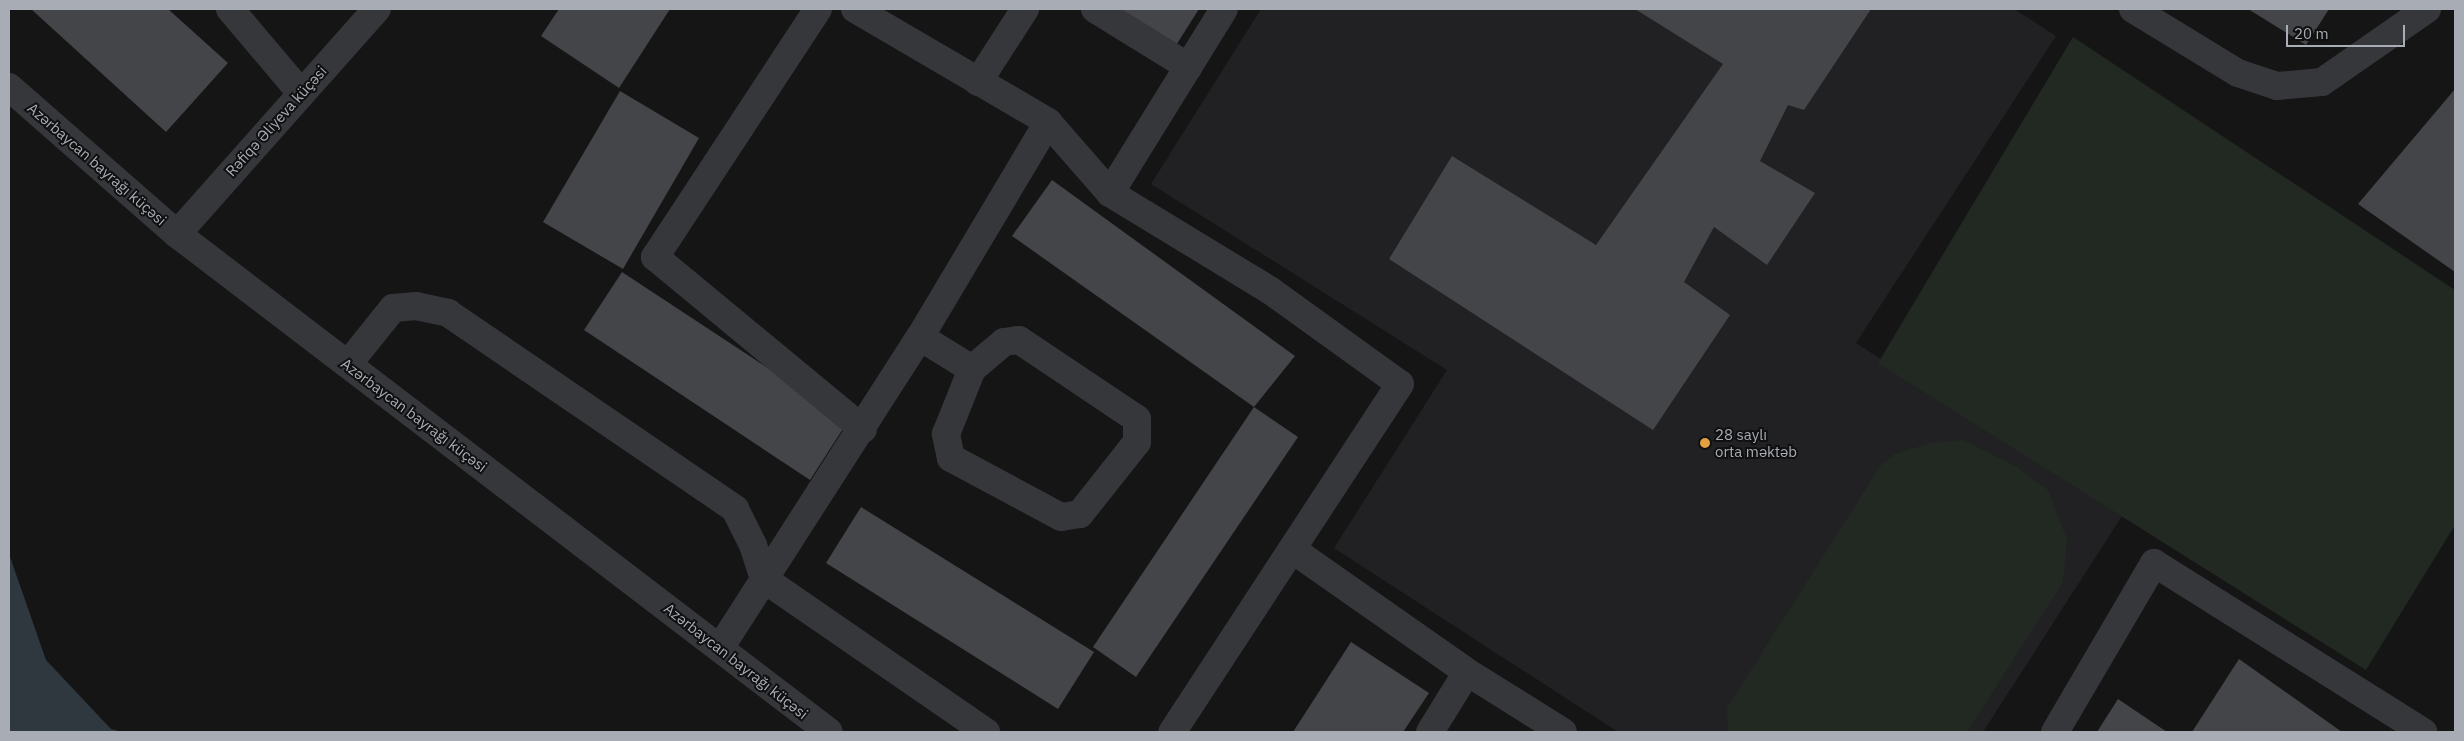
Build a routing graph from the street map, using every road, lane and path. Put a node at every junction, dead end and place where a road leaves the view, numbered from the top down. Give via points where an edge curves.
1 (230, 9) edge
2 (377, 9) edge
3 (818, 9) edge
4 (855, 9) edge
5 (1025, 9) edge
6 (1095, 9) edge
7 (1224, 9) edge
8 (2133, 9) edge
9 (2427, 9) edge
10 (1189, 68) junction
11 (978, 82) junction
12 (9, 87) edge
13 (301, 93) junction
14 (1048, 122) junction
15 (1110, 193) junction
16 (177, 234) junction
17 (920, 337) junction
18 (348, 364) junction
19 (972, 369) junction
20 (863, 429) junction
21 (1293, 550) junction
22 (764, 579) junction
23 (720, 648) junction
24 (1467, 672) junction
25 (829, 732) edge
26 (986, 732) edge
27 (1172, 732) edge
28 (1430, 732) edge
29 (1563, 732) edge
30 (2055, 732) edge
31 (2423, 732) edge

1 - 13 street
2 - 13 street, Rəfiqə Əliyeva küçəsi
3 - 20 street via 655,257
4 - 11 street
5 - 11 street
6 - 10 street
7 - 10 street
8 - 9 street via 2238,73 2277,86 2322,82
10 - 15 street
11 - 14 street
12 - 16 street, Azərbaycan bayrağı küçəsi
13 - 16 street, Rəfiqə Əliyeva küçəsi
14 - 15 street
14 - 17 street
15 - 21 street via 1271,291 1400,384
16 - 18 street, Azərbaycan bayrağı küçəsi
17 - 19 street
17 - 20 street
18 - 22 street via 393,308 416,306 448,313 735,509 753,544
18 - 23 street, Azərbaycan bayrağı küçəsi
19 - 19 street via 946,434 951,458 1061,517 1080,514 1138,442 1138,419 1019,340 1004,342
20 - 22 street
21 - 24 street
21 - 27 street
22 - 23 street
22 - 26 street
23 - 25 street, Azərbaycan bayrağı küçəsi
24 - 28 street
24 - 29 street
30 - 31 street via 2154,562

